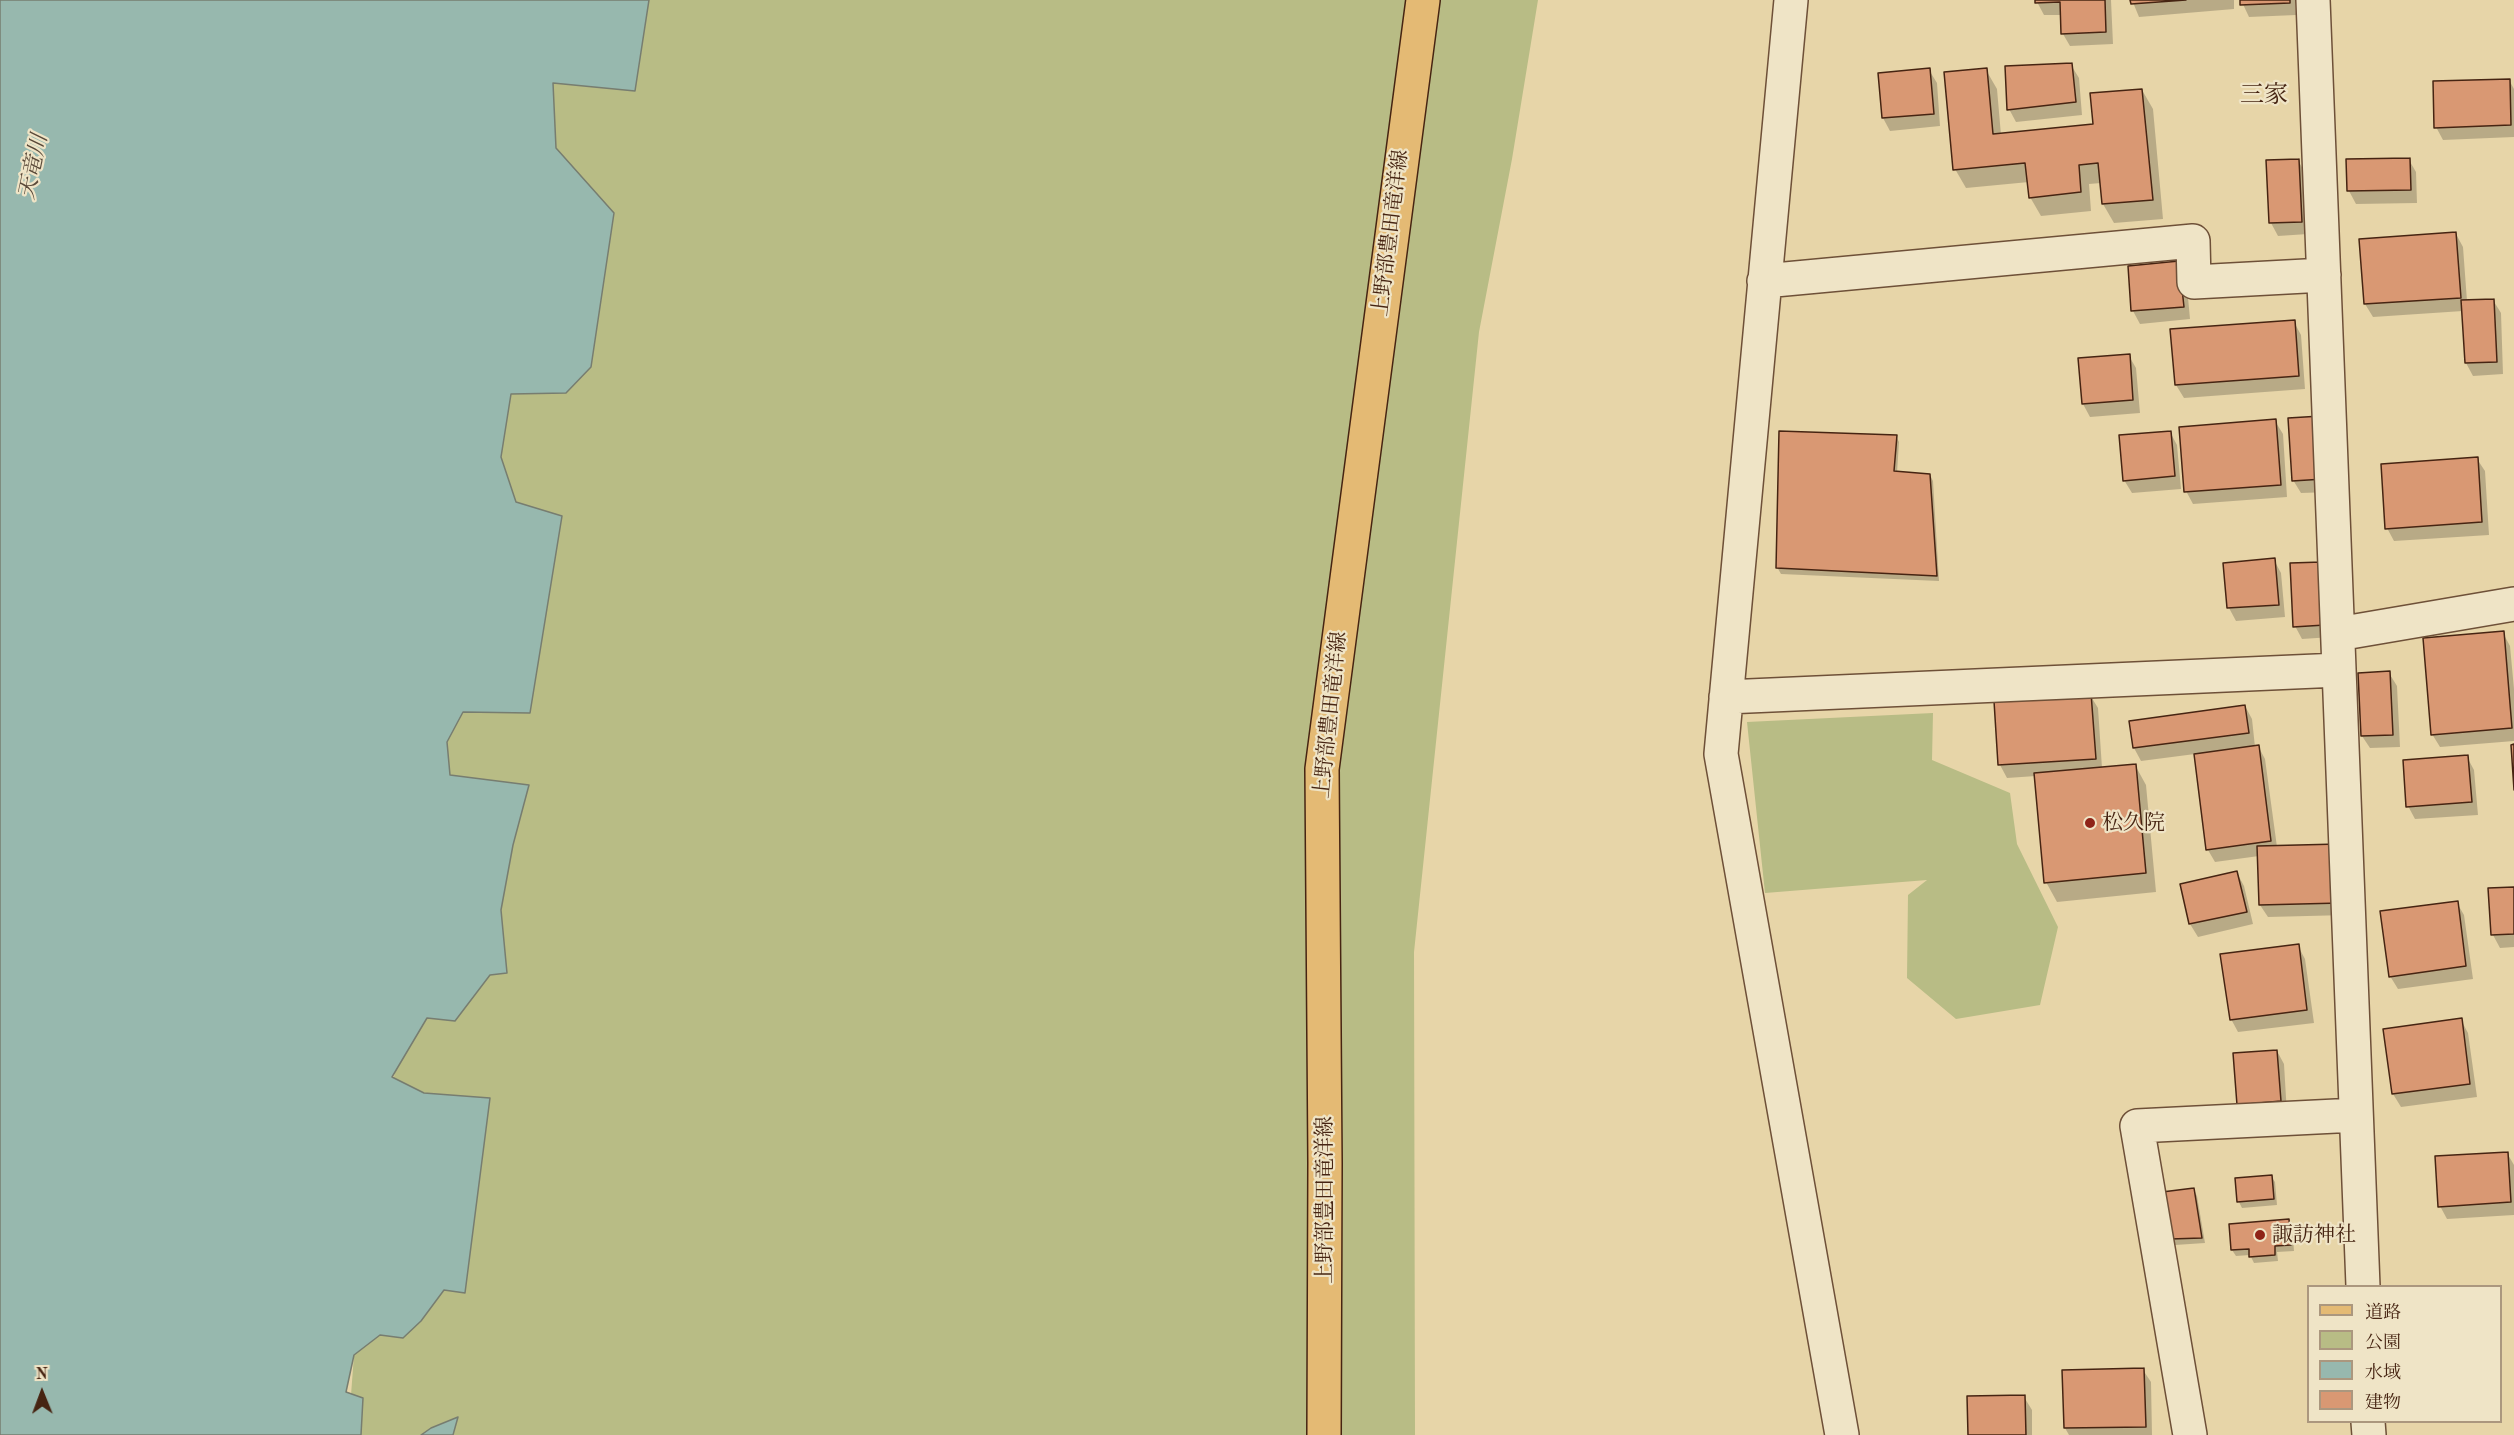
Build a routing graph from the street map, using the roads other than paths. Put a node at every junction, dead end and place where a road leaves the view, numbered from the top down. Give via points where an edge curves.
1 (1423, 0) edge
2 (1791, 0) edge
3 (2313, 0) edge
4 (2324, 275) junction
5 (1764, 281) junction
6 (2514, 604) edge
7 (2338, 634) junction
8 (2339, 670) junction
9 (1726, 697) junction
10 (2356, 1115) junction
11 (2363, 1285) edge
12 (1324, 1435) edge
13 (1842, 1435) edge
14 (2190, 1435) edge

1 - 12 main road, 上野部豊田竜洋線 via 1322,769
2 - 5 street
3 - 4 street
4 - 5 street via 2194,282 2193,241
4 - 7 street
5 - 9 street
6 - 7 street
7 - 8 street
8 - 9 street
8 - 10 street
9 - 13 street via 1721,754
10 - 11 street
10 - 14 street via 2137,1126

